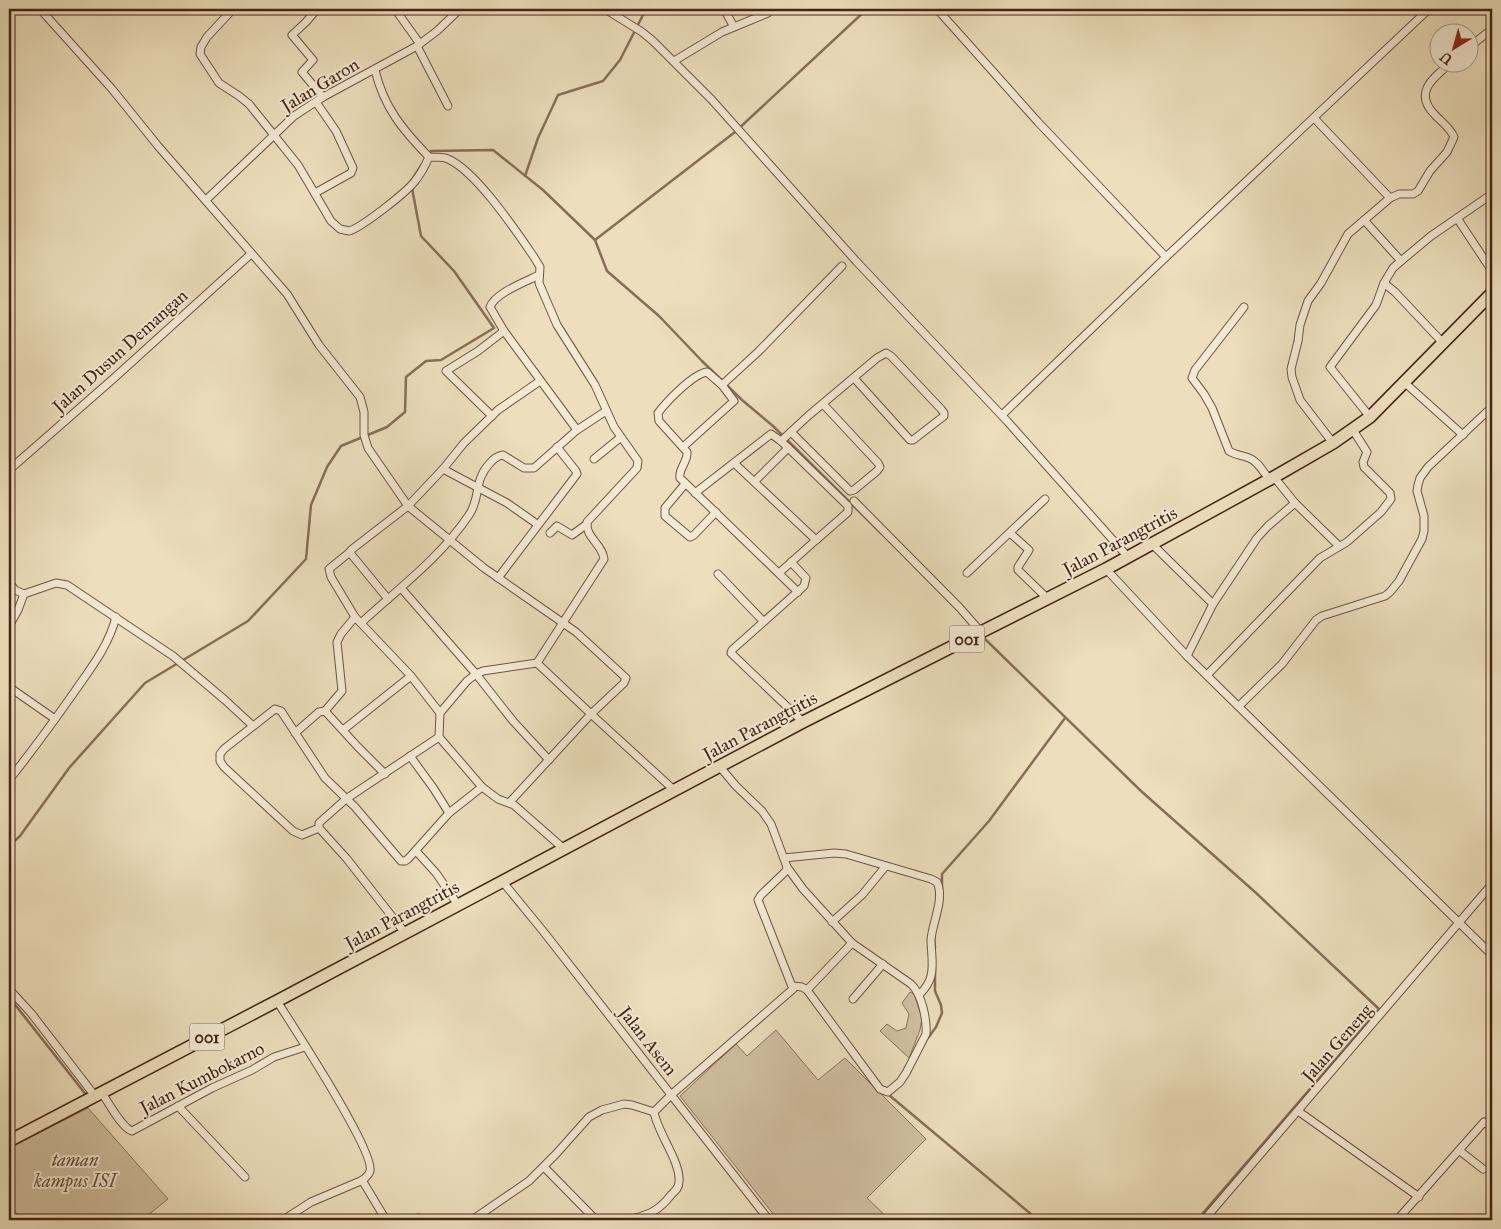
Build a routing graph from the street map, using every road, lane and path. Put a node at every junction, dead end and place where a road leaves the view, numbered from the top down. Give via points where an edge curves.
1 (40, 9) edge
2 (233, 9) edge
3 (244, 9) edge
4 (253, 9) edge
5 (316, 9) edge
6 (395, 9) edge
7 (460, 9) edge
8 (605, 9) edge
9 (724, 9) edge
10 (769, 9) edge
11 (937, 9) edge
12 (1429, 9) edge
13 (734, 27) junction
14 (1492, 29) edge
15 (1478, 40) edge
16 (418, 45) junction
17 (674, 61) junction
18 (375, 70) junction
19 (1440, 72) edge
20 (323, 98) junction
21 (316, 102) junction
22 (448, 106) dead end
23 (1314, 118) junction
24 (274, 135) junction
25 (428, 156) junction
26 (315, 192) junction
27 (1492, 194) edge
28 (1390, 198) junction
29 (206, 200) junction
30 (1457, 218) junction
31 (1364, 220) junction
32 (251, 254) junction
33 (1166, 257) junction
34 (1401, 260) junction
35 (842, 266) dead end
36 (1492, 271) edge
37 (539, 274) junction
38 (1384, 283) junction
39 (1492, 294) edge
40 (1244, 307) dead end
41 (504, 331) junction
42 (1444, 342) junction
43 (854, 378) junction
44 (540, 381) junction
45 (1404, 382) junction
46 (725, 383) junction
47 (823, 404) junction
48 (1492, 407) edge
49 (606, 411) junction
50 (492, 416) junction
51 (1002, 416) junction
52 (1370, 417) junction
53 (577, 430) junction
54 (1353, 430) junction
55 (790, 432) junction
56 (1463, 435) junction
57 (621, 437) junction
58 (782, 440) junction
59 (1333, 443) junction
60 (557, 447) junction
61 (683, 447) junction
62 (788, 448) junction
63 (594, 459) dead end
64 (734, 463) junction
65 (443, 469) junction
66 (9, 470) edge
67 (1272, 478) junction
68 (754, 481) junction
69 (685, 484) junction
70 (477, 486) junction
71 (695, 493) junction
72 (1045, 499) dead end
73 (854, 501) dead end
74 (1295, 503) junction
75 (408, 506) junction
76 (716, 512) junction
77 (537, 524) junction
78 (587, 524) junction
79 (550, 533) dead end
80 (1010, 533) junction
81 (450, 540) junction
82 (816, 540) junction
83 (1152, 544) junction
84 (1339, 546) junction
85 (350, 552) junction
86 (1128, 556) junction
87 (791, 562) junction
88 (1106, 569) junction
89 (779, 573) junction
90 (967, 573) dead end
91 (718, 574) dead end
92 (498, 578) junction
93 (9, 582) edge
94 (401, 588) junction
95 (798, 592) junction
96 (24, 594) junction
97 (388, 599) junction
98 (1048, 599) junction
99 (1213, 604) junction
100 (116, 617) junction
101 (355, 617) junction
102 (763, 621) junction
103 (563, 622) junction
104 (361, 623) junction
105 (9, 626) edge
106 (981, 632) junction
107 (1187, 656) junction
108 (537, 663) junction
109 (476, 674) junction
110 (1207, 675) junction
111 (410, 676) junction
112 (9, 687) edge
113 (1239, 706) junction
114 (325, 711) junction
115 (440, 713) junction
116 (591, 714) junction
117 (55, 719) junction
118 (803, 722) junction
119 (252, 726) junction
120 (343, 730) junction
121 (294, 734) junction
122 (439, 737) junction
123 (410, 756) junction
124 (549, 760) junction
125 (720, 767) junction
126 (385, 774) junction
127 (9, 780) edge
128 (482, 787) junction
129 (674, 790) junction
130 (346, 799) junction
131 (509, 803) junction
132 (449, 813) junction
133 (319, 828) junction
134 (564, 848) junction
135 (416, 851) junction
136 (784, 858) junction
137 (787, 867) junction
138 (885, 867) junction
139 (502, 881) junction
140 (1492, 884) edge
141 (458, 905) junction
142 (832, 922) junction
143 (1459, 923) junction
144 (405, 933) junction
145 (852, 943) junction
146 (1492, 955) edge
147 (883, 964) junction
148 (793, 986) junction
149 (9, 989) edge
150 (807, 990) junction
151 (919, 995) junction
152 (854, 999) dead end
153 (277, 1001) junction
154 (305, 1047) junction
155 (99, 1094) junction
156 (671, 1095) junction
157 (178, 1106) junction
158 (1298, 1111) junction
159 (654, 1112) junction
160 (1492, 1127) edge
161 (9, 1140) edge
162 (1460, 1150) junction
163 (544, 1167) junction
164 (1483, 1169) dead end
165 (245, 1177) dead end
166 (362, 1180) junction
167 (1419, 1197) junction
168 (288, 1219) edge
169 (386, 1220) edge
170 (405, 1220) edge
171 (427, 1220) edge
172 (472, 1220) edge
173 (596, 1220) edge
174 (629, 1220) edge
175 (768, 1220) edge
176 (1204, 1220) edge
177 (1397, 1220) edge

1 - 29 street
2 - 24 street via 207,37 200,54 219,83 249,104
3 - 4 street
5 - 20 street via 292,35 313,60 302,72
6 - 16 street
7 - 16 street, Jalan Garon
8 - 17 street via 642,32
9 - 13 street
10 - 13 street via 768,13
11 - 33 street
12 - 23 street
13 - 17 street
14 - 15 street
16 - 18 street, Jalan Garon
16 - 22 street
17 - 51 street
18 - 20 street, Jalan Garon
18 - 25 street via 382,96 390,110
19 - 28 street via 1426,91 1428,107 1451,131 1452,143 1418,191
20 - 21 street, Jalan Garon
21 - 24 street, Jalan Garon via 294,116
21 - 26 street via 336,131 353,168 351,173
23 - 28 street
23 - 33 street
24 - 26 street
24 - 29 street, Jalan Garon
25 - 26 street via 414,183 358,227 348,231 330,220
25 - 37 street via 449,159 474,178 534,256 540,268
27 - 30 street
28 - 31 street
29 - 32 street
30 - 34 street
30 - 36 street
31 - 34 street
31 - 59 street via 1348,234 1308,301 1291,369 1300,400
32 - 66 street, Jalan Dusun Demangan
32 - 75 street via 287,294 319,345 360,398 368,448
33 - 51 street
34 - 38 street
35 - 46 street
37 - 41 street via 492,302 490,309
37 - 49 street via 539,283 557,325 596,385
38 - 42 street
38 - 52 street via 1376,305 1330,367
39 - 42 main road, Jalan Parangtritis / 001
40 - 67 street via 1192,378 1212,408 1229,451 1251,458
41 - 44 street
41 - 50 street via 446,371
42 - 45 main road, Jalan Parangtritis / 001
43 - 43 street via 887,353 944,416 910,440
43 - 47 street
44 - 50 street
44 - 53 street
45 - 52 main road, Jalan Parangtritis / 001
45 - 56 street
46 - 61 street via 733,402
46 - 61 street via 707,372 701,374 658,413 659,421
47 - 55 street
47 - 55 street via 878,463 877,471 850,491
48 - 56 street
49 - 53 street
49 - 57 street
50 - 65 street via 464,442
51 - 86 street
52 - 54 main road, Jalan Parangtritis / 001
53 - 60 street
54 - 59 main road, Jalan Parangtritis / 001
54 - 84 street via 1367,452 1364,467 1392,499
55 - 58 street
56 - 113 street via 1420,478 1417,491 1424,516 1424,531 1403,575 1390,592 1316,620 1282,664
57 - 63 street
57 - 78 street via 637,459 638,466
58 - 62 street
58 - 64 street via 769,434
59 - 67 main road, Jalan Parangtritis / 001
60 - 70 street via 530,469 506,456 498,456 484,470
60 - 77 street via 577,474
61 - 69 street via 687,457 679,475
62 - 68 street
62 - 82 street via 848,506 848,512
64 - 68 street
64 - 71 street
65 - 70 street
65 - 75 street
67 - 74 street
67 - 83 main road, Jalan Parangtritis / 001
68 - 82 street
69 - 71 street
69 - 76 street via 665,508 665,516 690,536
70 - 77 street
70 - 81 street via 473,509
71 - 76 street
72 - 80 street
73 - 106 street
74 - 84 street
74 - 99 street via 1262,532
75 - 81 street
75 - 85 street
76 - 89 street
77 - 92 street
78 - 79 street via 572,535 556,526
78 - 103 street via 588,532 604,559
80 - 90 street
80 - 98 street via 1029,550 1018,570
81 - 92 street
81 - 94 street
82 - 87 street
83 - 86 main road, Jalan Parangtritis / 001
83 - 99 street
84 - 110 street via 1299,578
85 - 97 street
85 - 101 street via 329,571
86 - 88 main road, Jalan Parangtritis / 001
87 - 89 street
87 - 95 street via 806,578
88 - 98 main road, Jalan Parangtritis / 001
88 - 107 street
89 - 95 street
91 - 102 street
92 - 103 street
93 - 96 street
94 - 97 street
94 - 109 street
95 - 102 street
96 - 100 street via 64,583
96 - 105 street
97 - 104 street
98 - 106 main road, Jalan Parangtritis / 001
99 - 107 street
100 - 117 street via 114,628 99,656
100 - 119 street via 188,668
101 - 104 street
101 - 114 street via 338,638 342,691
102 - 118 street via 731,653
103 - 108 street
103 - 116 street via 626,678
104 - 111 street
106 - 118 main road, Jalan Parangtritis / 001
107 - 110 street
108 - 109 street
108 - 116 street
109 - 115 street
109 - 124 street via 512,722
110 - 113 street
111 - 115 street
111 - 120 street
112 - 117 street
113 - 143 street
114 - 120 street
114 - 121 street via 319,712
115 - 122 street
116 - 124 street
116 - 129 street
117 - 127 street
118 - 125 main road, Jalan Parangtritis / 001
119 - 121 street via 277,709
119 - 133 street via 224,749 220,761 293,831 302,835
120 - 126 street
121 - 130 street via 325,778
122 - 123 street
122 - 128 street
123 - 126 street
123 - 132 street
124 - 131 street
125 - 129 main road, Jalan Parangtritis / 001
125 - 136 street via 772,824
126 - 130 street
128 - 131 street
128 - 132 street
129 - 134 main road, Jalan Parangtritis / 001
130 - 133 street via 318,823
130 - 135 street via 398,858 405,861
131 - 134 street
132 - 135 street
133 - 144 street
134 - 139 main road, Jalan Parangtritis / 001
135 - 141 street
136 - 137 street
136 - 138 street via 834,853
137 - 142 street
137 - 148 street via 758,900
138 - 142 street via 854,903
138 - 151 street via 931,879 939,888 932,938 933,967 928,986
139 - 141 main road, Jalan Parangtritis / 001
139 - 156 street, Jalan Asem
140 - 143 street, Jalan Geneng
141 - 144 main road, Jalan Parangtritis / 001
142 - 145 street
143 - 146 street
143 - 158 street, Jalan Geneng
144 - 153 main road, Jalan Parangtritis / 001
145 - 147 street
145 - 150 street
147 - 151 street via 911,984
147 - 152 street
148 - 150 street
148 - 156 street via 792,991
149 - 155 street
150 - 151 street via 874,1082 888,1092 906,1073 926,1034
153 - 154 street
153 - 155 main road, Jalan Parangtritis / 001
154 - 157 street, Jalan Kumbokarno via 274,1057
154 - 166 street via 329,1084 366,1154 370,1171
155 - 157 street, Jalan Kumbokarno via 130,1130
155 - 161 main road, Jalan Parangtritis / 001
156 - 159 street
156 - 175 street, Jalan Asem
157 - 165 street
158 - 167 street
158 - 176 street, Jalan Geneng
159 - 163 street via 624,1104 595,1113 582,1123
159 - 174 street via 674,1159 679,1183 656,1211
160 - 162 street via 1484,1122
162 - 164 street
162 - 167 street
163 - 172 street via 513,1194
163 - 173 street
166 - 168 street via 323,1196
166 - 169 street
167 - 177 street
170 - 171 street

